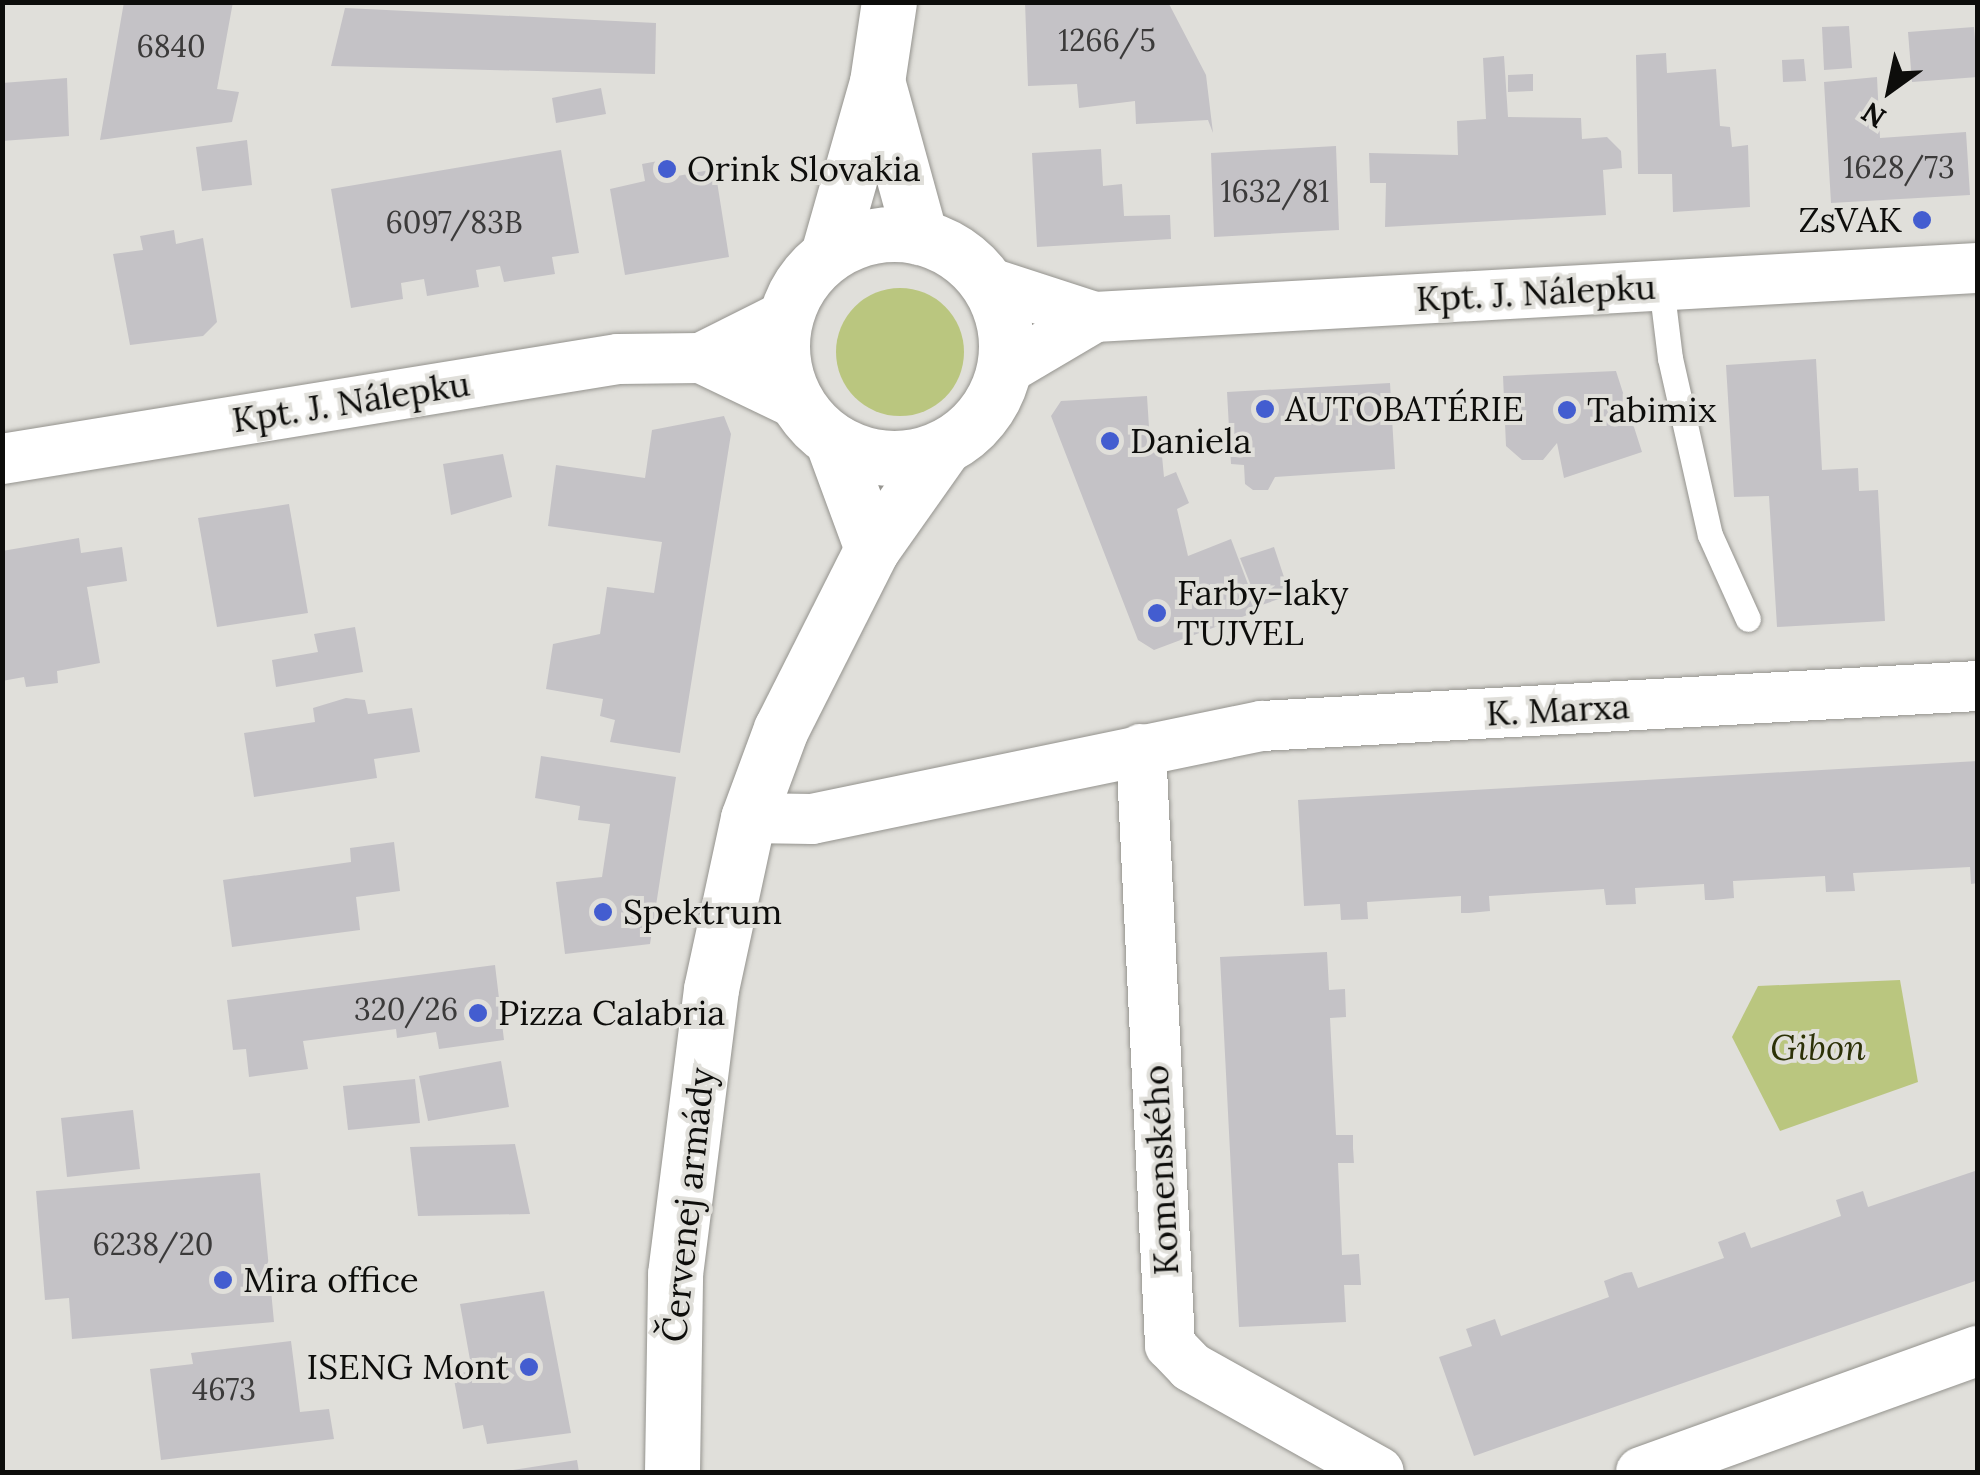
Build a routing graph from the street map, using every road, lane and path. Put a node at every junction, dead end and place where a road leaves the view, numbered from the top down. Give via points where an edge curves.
1 (888, 2) edge
2 (877, 82) junction
3 (920, 237) junction
4 (828, 254) junction
5 (1978, 268) edge
6 (986, 282) junction
7 (1660, 285) junction
8 (785, 316) junction
9 (1095, 317) junction
10 (701, 358) junction
11 (1005, 370) junction
12 (815, 422) junction
13 (944, 447) junction
14 (2, 459) edge
15 (872, 549) junction
16 (1748, 618) dead end
17 (1978, 686) edge
18 (1141, 749) junction
19 (748, 818) junction
20 (1975, 1363) edge
21 (672, 1472) edge
22 (1379, 1472) edge
23 (1641, 1472) edge

1 - 2 street
2 - 3 street
2 - 4 street
3 - 4 street via 872,236
3 - 6 street via 957,252
4 - 8 street via 802,282
5 - 7 street, Kpt. J. Nálepku
6 - 9 street, Kpt. J. Nálepku
6 - 11 street via 1005,324
7 - 9 street, Kpt. J. Nálepku
7 - 16 lane via 1710,535
8 - 10 street, Kpt. J. Nálepku
8 - 12 street via 781,352
9 - 11 street, Kpt. J. Nálepku
10 - 12 street, Kpt. J. Nálepku
10 - 14 street, Kpt. J. Nálepku via 618,359
11 - 13 street via 988,410
12 - 13 street via 887,459
12 - 15 street
13 - 15 street, Červenej armády
15 - 19 street, Červenej armády via 781,730
17 - 18 street, K. Marxa via 1262,726
18 - 19 street, K. Marxa via 812,818
18 - 22 street, Komenského via 1170,1345 1191,1367
19 - 21 street, Červenej armády via 711,989 675,1274
20 - 23 street

